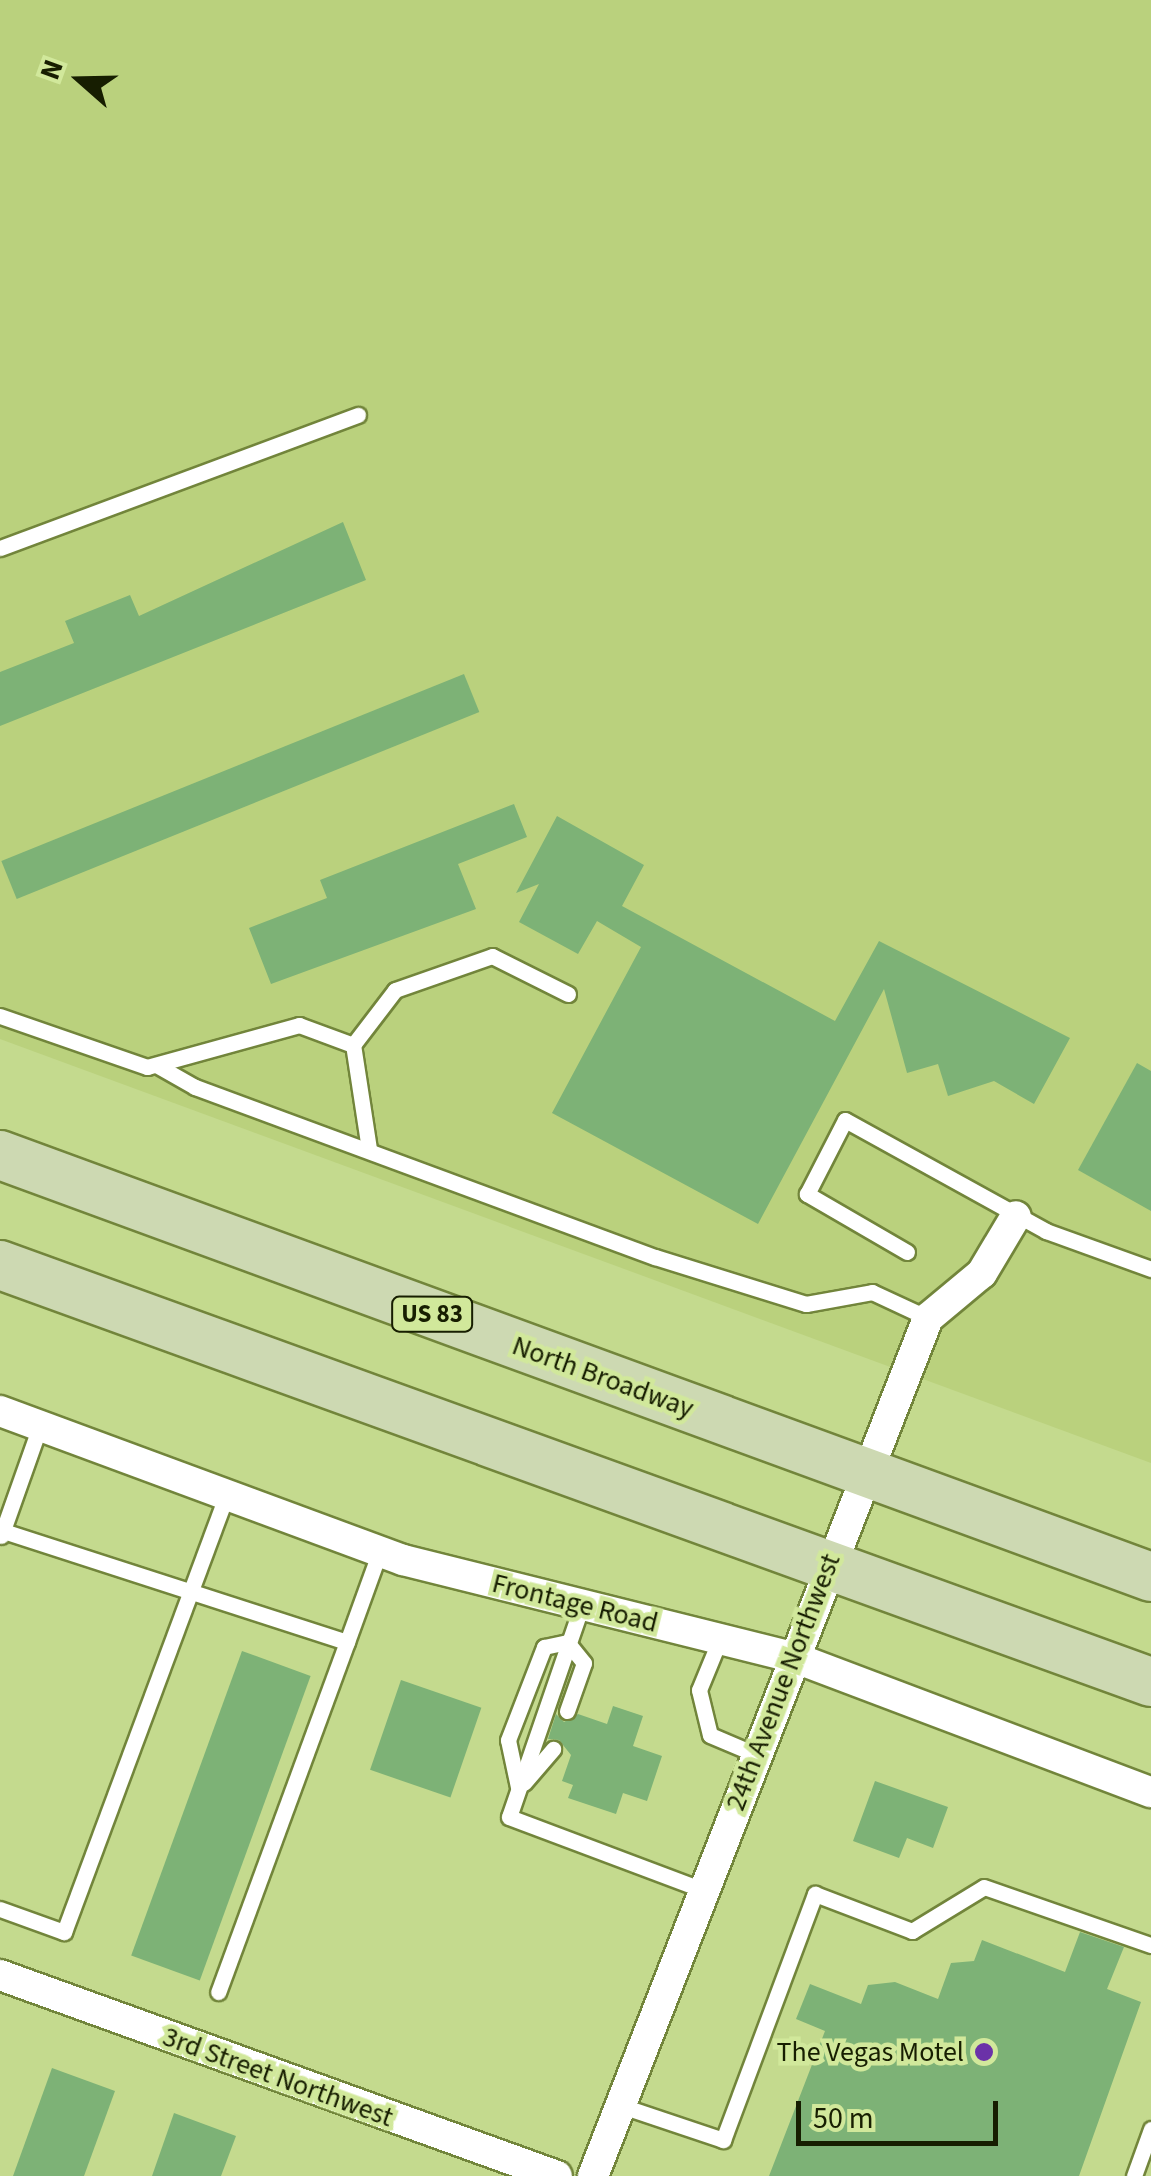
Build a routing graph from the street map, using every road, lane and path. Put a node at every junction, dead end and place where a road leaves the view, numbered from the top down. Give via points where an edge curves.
1 (358, 415) dead end
2 (0, 548) edge
3 (568, 994) dead end
4 (0, 1016) edge
5 (353, 1044) junction
6 (158, 1066) junction
7 (369, 1149) junction
8 (0, 1155) edge
9 (1016, 1216) junction
10 (907, 1252) dead end
11 (0, 1264) edge
12 (1151, 1269) edge
13 (928, 1318) junction
14 (0, 1411) edge
15 (40, 1426) junction
16 (865, 1472) junction
17 (227, 1493) junction
18 (2, 1535) edge
19 (380, 1551) junction
20 (826, 1568) junction
21 (1151, 1577) edge
22 (190, 1592) junction
23 (582, 1604) junction
24 (720, 1639) junction
25 (346, 1642) junction
26 (566, 1642) junction
27 (793, 1657) junction
28 (1151, 1682) edge
29 (566, 1710) dead end
30 (552, 1749) dead end
31 (756, 1754) junction
32 (518, 1790) junction
33 (1151, 1792) edge
34 (703, 1890) junction
35 (0, 1908) edge
36 (1151, 1945) edge
37 (0, 1975) edge
38 (218, 1992) dead end
39 (619, 2105) junction
40 (1151, 2129) edge
41 (557, 2176) edge
42 (593, 2176) edge
43 (1134, 2176) edge

1 - 2 lane
3 - 5 lane via 512,961 471,957 395,990
4 - 6 lane via 114,1059
5 - 6 lane via 299,1024
5 - 7 lane
6 - 7 lane via 195,1087
7 - 13 lane via 655,1258 806,1304 872,1292
8 - 16 main road, North Broadway / US 83
9 - 10 lane via 846,1120 807,1194
9 - 12 lane
9 - 13 street, 24th Avenue Northwest via 982,1274
11 - 20 main road
13 - 16 street, 24th Avenue Northwest
14 - 15 street, Frontage Road
15 - 17 street, Frontage Road
15 - 18 lane
16 - 20 street, 24th Avenue Northwest
16 - 21 main road, North Broadway / US 83
17 - 19 street, Frontage Road
17 - 22 lane
18 - 22 lane
19 - 23 street, Frontage Road
19 - 25 lane
20 - 27 street, 24th Avenue Northwest
20 - 28 main road
22 - 25 lane
22 - 35 lane via 64,1932
23 - 24 street, Frontage Road
23 - 26 lane
24 - 27 street, Frontage Road
24 - 31 lane via 699,1690 710,1735
25 - 38 lane
26 - 29 lane via 584,1663
26 - 32 lane
26 - 32 lane via 544,1647 508,1740
27 - 31 street, 24th Avenue Northwest
27 - 33 street, Frontage Road
30 - 32 lane
31 - 34 street, 24th Avenue Northwest
32 - 34 lane via 509,1817
34 - 39 street, 24th Avenue Northwest
36 - 39 lane via 984,1887 912,1930 815,1894 723,2140
37 - 41 street, 3rd Street Northwest
39 - 42 street, 24th Avenue Northwest
40 - 43 lane

